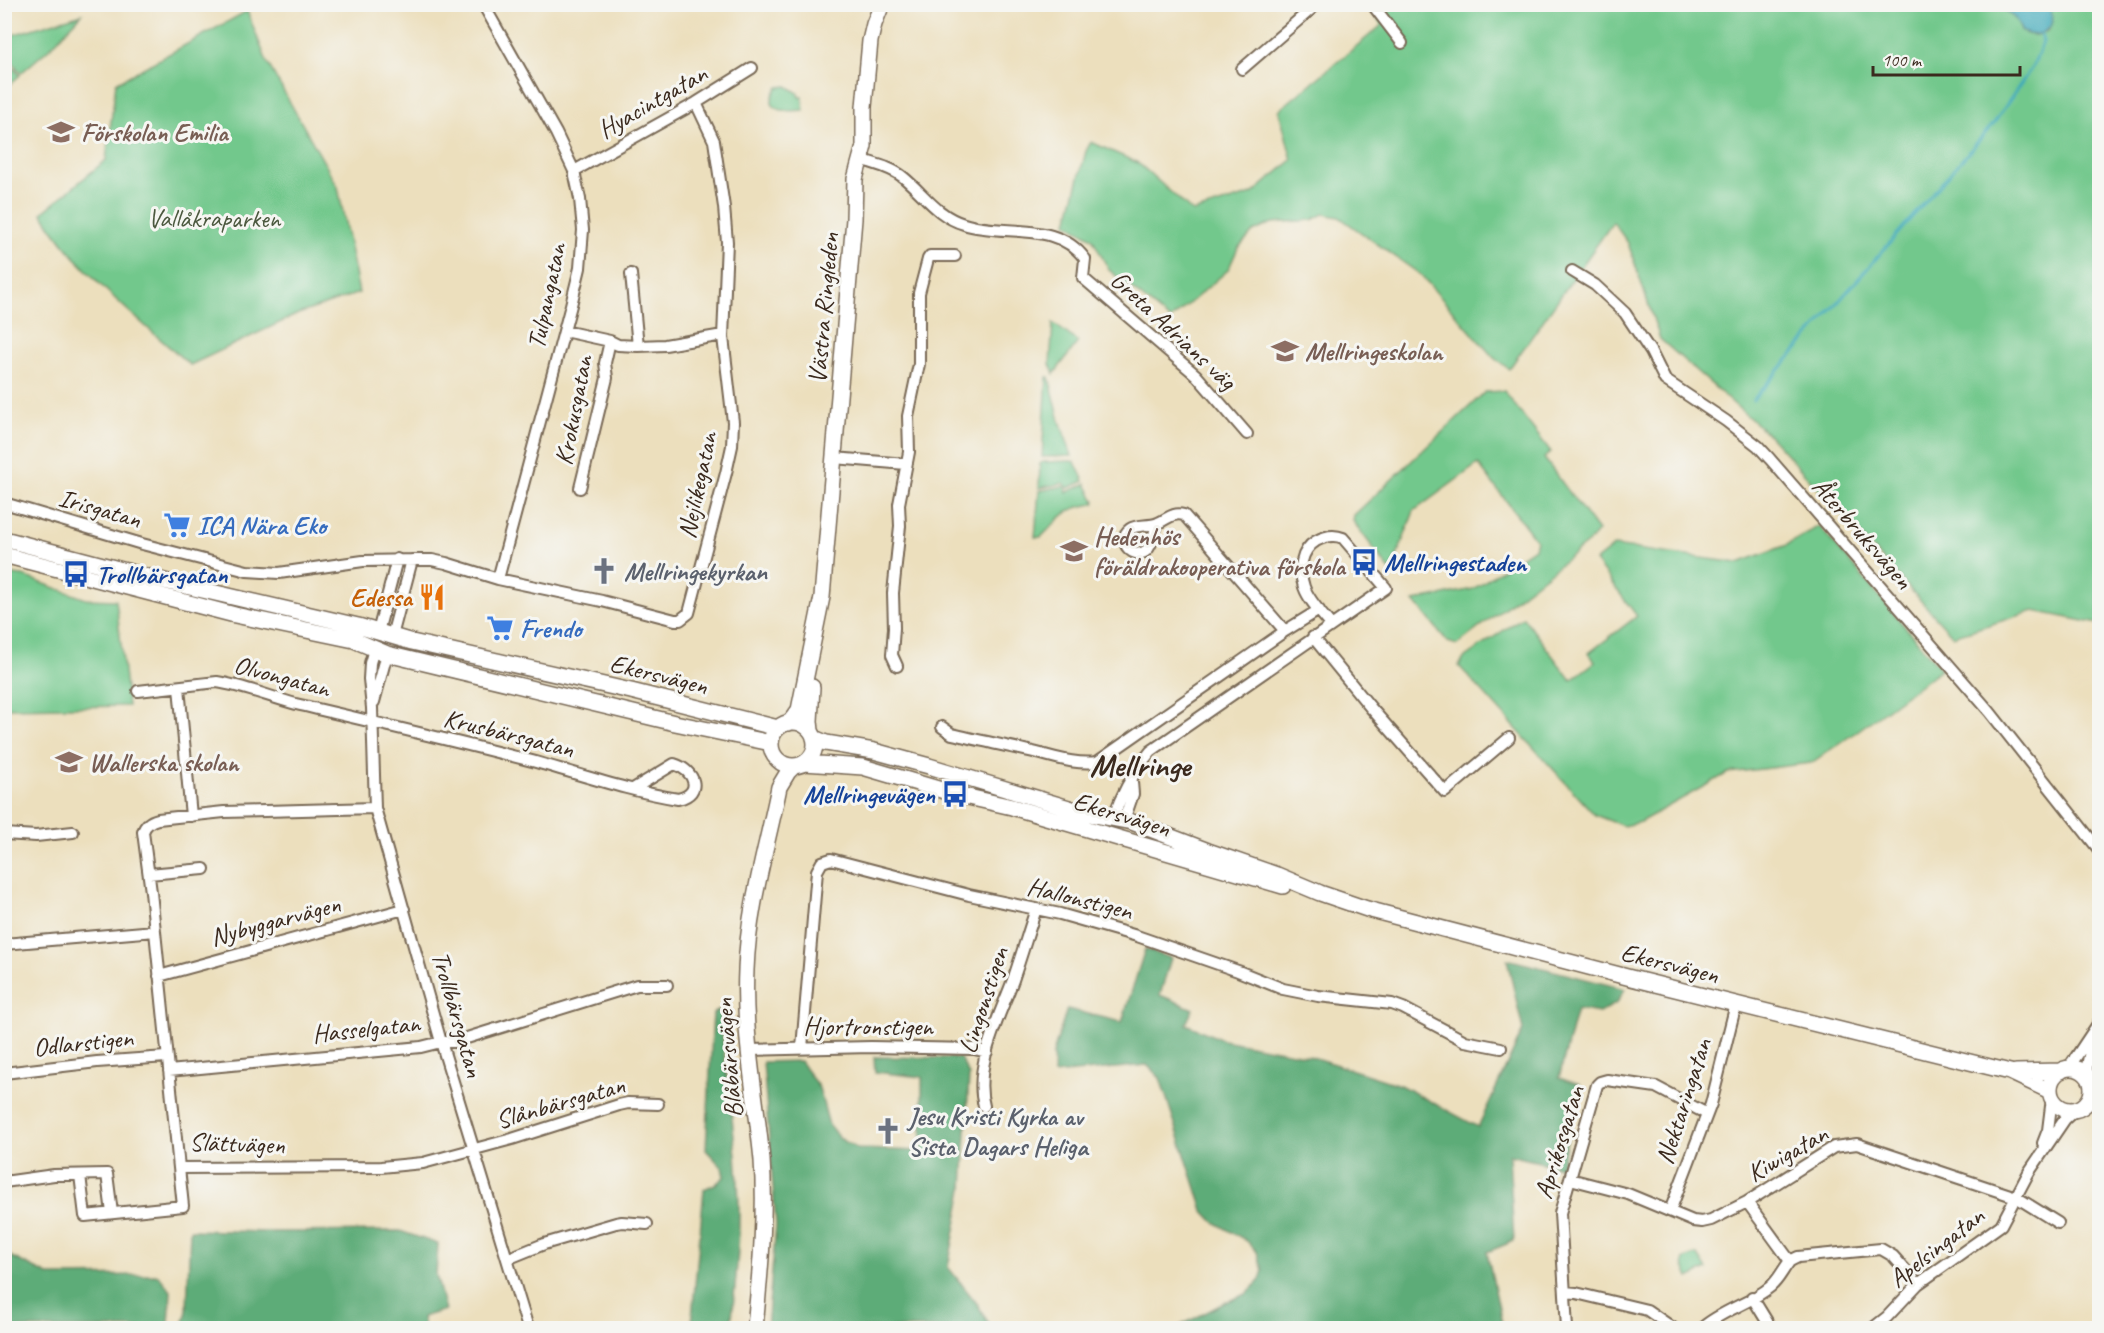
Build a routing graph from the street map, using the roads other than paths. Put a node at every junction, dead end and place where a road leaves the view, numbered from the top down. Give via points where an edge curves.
1 (483, 4) edge
2 (882, 4) edge
3 (1317, 4) edge
4 (1372, 4) edge
5 (1402, 44) dead end
6 (752, 68) dead end
7 (1242, 69) dead end
8 (696, 103) junction
9 (860, 159) junction
10 (574, 171) junction
11 (955, 256) dead end
12 (1572, 271) dead end
13 (631, 274) dead end
14 (564, 331) junction
15 (723, 335) junction
16 (610, 341) junction
17 (639, 346) junction
18 (1246, 435) dead end
19 (834, 458) junction
20 (906, 464) junction
21 (580, 488) dead end
22 (4, 503) edge
23 (1158, 523) dead end
24 (4, 539) edge
25 (4, 555) edge
26 (404, 560) junction
27 (498, 579) junction
28 (1319, 610) junction
29 (1331, 625) junction
30 (1285, 631) junction
31 (385, 634) junction
32 (1313, 637) junction
33 (380, 652) junction
34 (897, 666) dead end
35 (809, 676) junction
36 (179, 687) junction
37 (138, 691) dead end
38 (373, 722) junction
39 (784, 725) junction
40 (942, 727) dead end
41 (813, 735) junction
42 (1509, 738) dead end
43 (772, 749) junction
44 (799, 765) junction
45 (779, 787) junction
46 (633, 789) junction
47 (375, 808) junction
48 (191, 816) junction
49 (1118, 819) junction
50 (73, 832) dead end
51 (4, 834) edge
52 (1113, 837) junction
53 (2100, 851) edge
54 (204, 869) dead end
55 (149, 874) junction
56 (1320, 894) junction
57 (404, 909) junction
58 (1036, 909) junction
59 (155, 931) junction
60 (4, 944) edge
61 (159, 975) junction
62 (667, 985) dead end
63 (1736, 1004) junction
64 (2098, 1024) edge
65 (441, 1042) junction
66 (802, 1048) junction
67 (1501, 1048) dead end
68 (749, 1050) junction
69 (987, 1052) junction
70 (166, 1057) junction
71 (2064, 1070) junction
72 (169, 1071) junction
73 (2010, 1072) junction
74 (4, 1073) edge
75 (2092, 1084) edge
76 (2051, 1094) junction
77 (658, 1104) dead end
78 (984, 1106) dead end
79 (2100, 1107) edge
80 (2078, 1108) junction
81 (1707, 1114) junction
82 (474, 1150) junction
83 (2035, 1163) junction
84 (179, 1168) junction
85 (80, 1175) junction
86 (1570, 1179) junction
87 (4, 1182) edge
88 (2016, 1197) junction
89 (1747, 1202) junction
90 (1670, 1211) junction
91 (112, 1213) junction
92 (2058, 1223) dead end
93 (647, 1224) dead end
94 (507, 1258) junction
95 (1790, 1261) junction
96 (1918, 1284) junction
97 (1564, 1292) junction
98 (1752, 1297) junction
99 (528, 1329) edge
100 (755, 1329) edge
101 (1567, 1329) edge
102 (1673, 1329) edge
103 (1702, 1329) edge
104 (1771, 1329) edge
105 (1873, 1329) edge

1 - 10 street, Tulpangatan
2 - 9 main road, Västra Ringleden via 870,41
3 - 7 street
4 - 5 street
6 - 8 street, Hyacintgatan
8 - 10 street, Hyacintgatan
8 - 15 street, Nejlikegatan via 714,141 723,196 727,242
9 - 18 street, Greta Adrians väg via 896,172 930,204 962,224 1052,236 1070,244 1085,259 1083,278 1196,375
9 - 19 main road, Västra Ringleden via 855,179
10 - 14 street, Tulpangatan via 583,241
11 - 20 street via 930,256 924,268 919,293 918,372 908,416
12 - 53 street, Återbruksvägen via 1595,285 1625,313 1652,352 1665,380 1726,421 1770,459 1989,712
13 - 17 street
14 - 16 street, Krokusgatan
14 - 27 street, Tulpangatan
15 - 17 street, Krokusgatan
15 - 27 street, Nejlikegatan via 732,446 689,613 675,620
16 - 17 street, Krokusgatan
16 - 21 street, Krokusgatan via 605,363 607,378
19 - 20 street
19 - 35 main road, Västra Ringleden via 823,587
20 - 34 street via 893,593 892,655
22 - 26 street, Irisgatan via 247,571 290,572 363,561
23 - 30 street via 1168,516 1184,515
24 - 31 main road, Ekersvägen
25 - 33 main road, Ekersvägen via 235,615 354,640
26 - 27 street, Nejlikegatan via 432,560
26 - 31 street
26 - 31 street
28 - 29 street
28 - 29 street via 1304,587 1303,557 1310,545 1335,535 1343,538 1386,588
28 - 30 street
29 - 32 street
30 - 40 street via 1097,762 1066,761 952,734
31 - 33 main road
31 - 39 main road, Ekersvägen
32 - 42 street via 1445,792
32 - 49 street via 1151,751 1124,790
33 - 38 street, Trollbärsgatan
33 - 43 main road, Ekersvägen
35 - 39 main road, Västra Ringleden via 800,710
35 - 41 main road, Västra Ringleden
36 - 37 street, Olvongatan
36 - 38 street, Olvongatan via 217,682
36 - 48 street
38 - 46 street, Krusbärsgatan
38 - 47 street, Trollbärsgatan
39 - 41 main road via 800,723
39 - 43 main road
41 - 44 main road via 815,750
41 - 49 main road, Ekersvägen via 826,743 874,751
43 - 44 main road via 783,764
43 - 45 main road, Blåbärsvägen
44 - 45 main road, Blåbärsvägen via 788,772
44 - 52 main road, Ekersvägen via 863,768
45 - 68 main road, Blåbärsvägen via 748,940
46 - 46 street, Krusbärsgatan via 674,764 683,767 693,779 690,793 678,800
47 - 48 street
47 - 57 street, Trollbärsgatan
48 - 55 street, Slättvägen via 158,819 145,827 142,832
49 - 52 main road
49 - 56 main road, Ekersvägen via 1277,874
50 - 51 street
52 - 56 main road, Ekersvägen via 1272,884
54 - 55 street
55 - 59 street, Slättvägen
56 - 63 main road, Ekersvägen
57 - 61 street, Nybyggarvägen
57 - 65 street, Trollbärsgatan
58 - 66 street, Hallonstigen via 831,859 822,862 817,871
58 - 67 street, Hallonstigen via 1137,936 1283,989 1392,1004 1465,1041
58 - 69 street, Lingonstigen
59 - 60 street
59 - 61 street, Slättvägen
61 - 70 street, Slättvägen
62 - 65 street, Hasselgatan via 637,985
63 - 73 main road, Ekersvägen
63 - 81 street, Nektaringatan
64 - 71 street
64 - 75 street via 2090,1051
65 - 72 street, Hasselgatan
65 - 82 street, Trollbärsgatan
66 - 68 street, Hjortronstigen
66 - 69 street, Hjortronstigen
68 - 100 main road, Blåbärsvägen via 763,1179
69 - 78 street, Lingonstigen via 981,1083
70 - 72 street, Slättvägen
70 - 74 street, Odlarstigen
71 - 73 main road, Ekersvägen
71 - 75 main road via 2078,1070
71 - 76 main road via 2053,1079
72 - 84 street, Slättvägen
73 - 76 main road, Ekersvägen
75 - 80 main road via 2089,1098
76 - 80 main road via 2060,1107
76 - 83 street, Apelsingatan via 2048,1130
77 - 82 street, Slånbärsgatan via 619,1106
79 - 80 main road
80 - 83 street, Apelsingatan via 2065,1119
81 - 86 street, Aprikosgatan via 1652,1086 1600,1082
81 - 90 street, Nektaringatan
82 - 84 street, Slättvägen via 423,1163 381,1167
82 - 94 street, Trollbärsgatan
83 - 88 street, Apelsingatan
84 - 91 street via 183,1206
85 - 87 street
85 - 91 street via 107,1174
85 - 91 street via 86,1216
86 - 90 street, Kiwigatan via 1624,1192
86 - 97 street, Aprikosgatan via 1560,1218
88 - 89 street, Kiwigatan via 1851,1144 1827,1151
88 - 92 street, Kiwigatan
88 - 96 street, Apelsingatan via 2001,1225
89 - 90 street, Kiwigatan via 1702,1222
89 - 95 street
93 - 94 street via 622,1222
94 - 99 street, Trollbärsgatan
95 - 96 street via 1798,1257 1881,1250 1893,1256
95 - 98 street via 1769,1288
96 - 105 street, Apelsingatan
97 - 101 street, Aprikosgatan
97 - 102 street via 1647,1310
98 - 103 street
98 - 104 street

